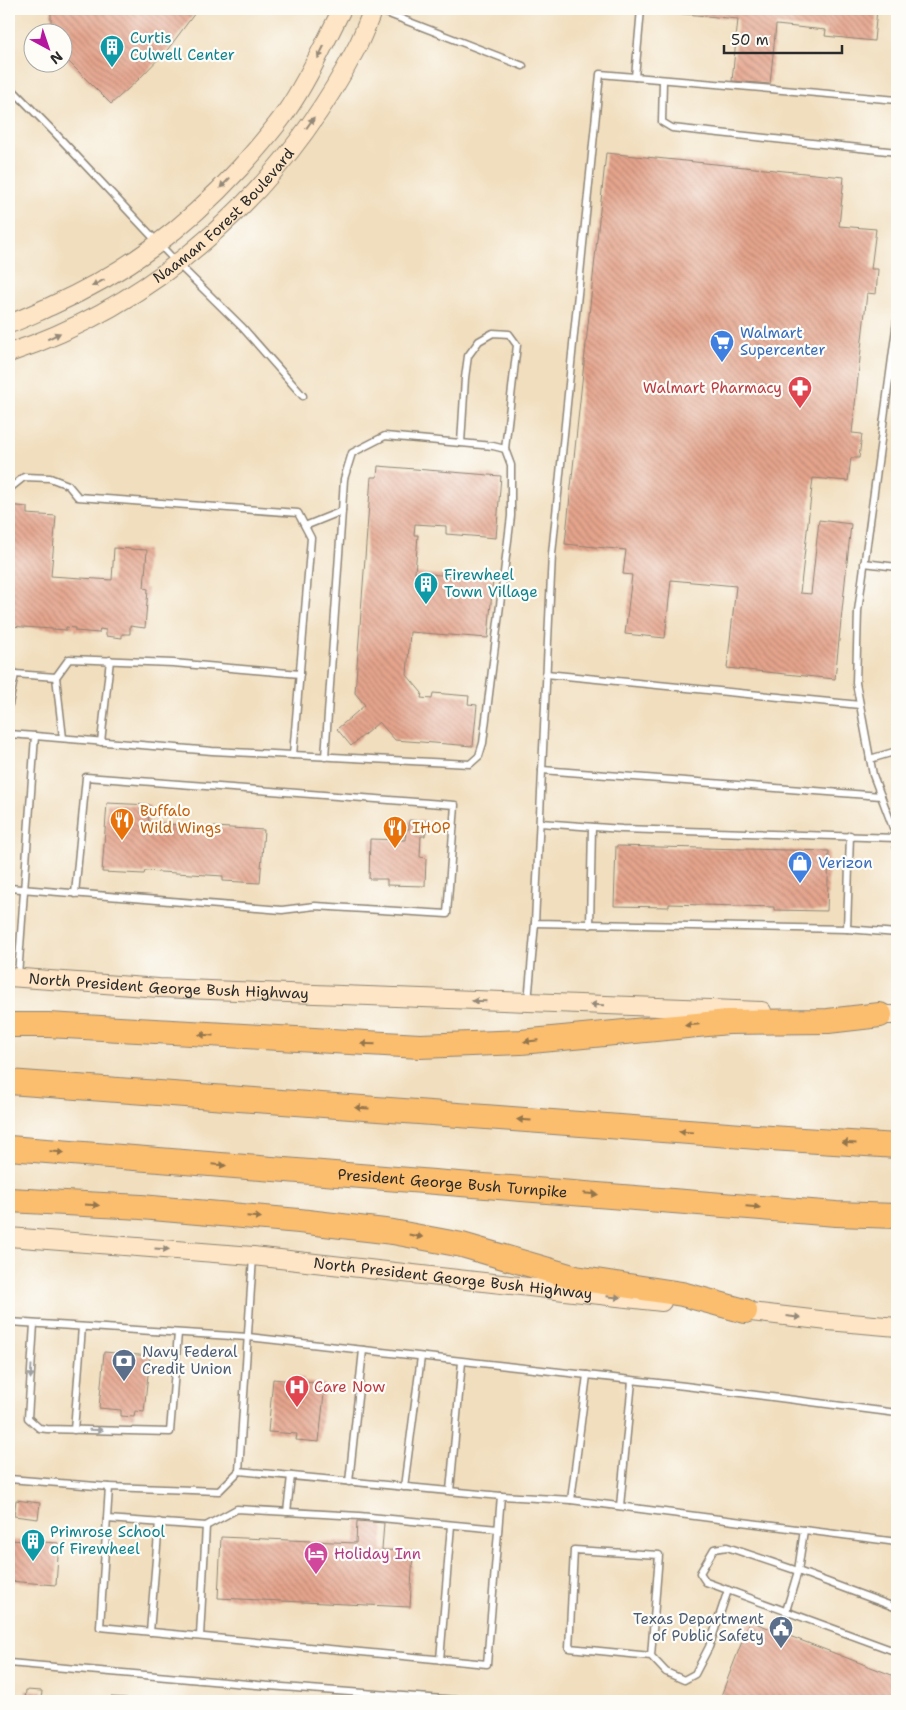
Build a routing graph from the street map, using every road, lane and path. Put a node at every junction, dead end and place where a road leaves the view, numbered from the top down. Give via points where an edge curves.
1 (342, 9) edge
2 (374, 9) edge
3 (641, 9) edge
4 (523, 66) dead end
5 (635, 77) junction
6 (663, 80) junction
7 (9, 86) edge
8 (897, 100) edge
9 (897, 152) edge
10 (159, 244) junction
11 (178, 264) junction
12 (897, 321) edge
13 (9, 324) edge
14 (9, 353) edge
15 (303, 396) dead end
16 (461, 443) junction
17 (505, 449) junction
18 (9, 489) edge
19 (342, 511) junction
20 (305, 526) junction
21 (864, 563) junction
22 (897, 566) edge
23 (110, 660) junction
24 (9, 665) edge
25 (15, 674) junction
26 (300, 674) junction
27 (546, 674) junction
28 (56, 677) junction
29 (9, 704) edge
30 (860, 705) junction
31 (9, 734) edge
32 (36, 736) junction
33 (63, 738) junction
34 (101, 742) junction
35 (897, 751) edge
36 (293, 755) junction
37 (325, 756) junction
38 (870, 759) junction
39 (542, 770) junction
40 (881, 796) junction
41 (540, 823) junction
42 (592, 827) junction
43 (850, 835) junction
44 (896, 838) junction
45 (897, 848) edge
46 (9, 888) edge
47 (25, 889) junction
48 (75, 894) junction
49 (535, 924) junction
50 (590, 924) junction
51 (848, 929) junction
52 (897, 933) edge
53 (14, 977) edge
54 (528, 1002) junction
55 (889, 1015) edge
56 (9, 1025) edge
57 (9, 1082) edge
58 (897, 1146) edge
59 (9, 1148) edge
60 (9, 1200) edge
61 (897, 1216) edge
62 (9, 1238) edge
63 (253, 1256) junction
64 (745, 1311) junction
65 (9, 1322) edge
66 (34, 1324) junction
67 (82, 1327) junction
68 (897, 1327) edge
69 (178, 1334) junction
70 (248, 1337) junction
71 (363, 1350) junction
72 (421, 1357) junction
73 (462, 1362) junction
74 (587, 1375) junction
75 (632, 1380) junction
76 (897, 1413) edge
77 (74, 1430) junction
78 (239, 1472) junction
79 (291, 1476) junction
80 (9, 1478) edge
81 (349, 1482) junction
82 (109, 1487) junction
83 (404, 1487) junction
84 (450, 1491) junction
85 (501, 1496) junction
86 (572, 1500) junction
87 (620, 1506) junction
88 (287, 1512) junction
89 (107, 1519) junction
90 (159, 1522) junction
91 (451, 1524) junction
92 (206, 1526) junction
93 (498, 1529) junction
94 (804, 1530) junction
95 (897, 1542) edge
96 (798, 1571) junction
97 (728, 1590) junction
98 (897, 1608) edge
99 (786, 1611) junction
100 (150, 1632) junction
101 (200, 1636) junction
102 (897, 1652) edge
103 (651, 1656) junction
104 (440, 1660) junction
105 (9, 1664) edge
106 (470, 1701) edge

1 -> 10 main road, Naaman Forest Boulevard via 316,63 286,112 228,180
2 - 4 lane
11 -> 2 main road, Naaman Forest Boulevard via 215,234 279,165 333,90
3 - 5 lane
5 - 6 lane
5 - 27 lane via 600,74 552,554
6 - 8 lane
6 - 9 lane via 662,122 672,128
7 - 10 lane
10 - 11 lane
10 -> 13 main road, Naaman Forest Boulevard via 79,293
14 -> 11 main road, Naaman Forest Boulevard via 38,344 114,307
11 - 15 lane via 243,328
12 - 21 lane
16 - 17 lane
16 - 17 lane via 468,356 479,341 493,333 509,334 517,345
16 - 19 lane via 385,436 352,453 344,479
17 - 37 lane via 511,465 510,516 479,756 470,764
18 - 20 lane via 24,477 50,478 68,484 78,497 298,513
19 - 20 lane
19 - 37 lane
20 - 26 lane via 311,538
21 - 22 lane
21 - 30 lane via 858,611 856,683
23 - 26 lane via 173,662
23 - 28 lane via 69,658
23 - 34 lane
24 - 25 lane
25 - 28 lane
25 - 29 lane
26 - 36 lane
27 - 30 lane
27 - 39 lane
28 - 33 lane
30 - 38 lane
31 - 32 lane
32 - 33 lane
32 - 47 lane
33 - 34 lane
34 - 36 lane
35 - 38 lane
36 - 37 lane
38 - 40 lane
39 - 40 lane
39 - 41 lane
40 - 44 lane
41 - 42 lane
41 - 49 lane
42 - 43 lane
42 - 50 lane
43 - 44 lane
43 - 51 lane
44 - 45 lane
46 - 47 lane
47 - 48 lane
47 - 53 lane
48 - 48 lane via 282,910 315,906 447,914 455,805 86,777
49 - 50 lane
49 - 54 lane
50 - 51 lane
51 - 52 lane
54 -> 53 main road, North President George Bush Highway via 159,988
55 -> 54 main road, North President George Bush Highway
55 -> 56 highway via 828,1021 728,1022 521,1042 420,1046
58 -> 57 highway
59 -> 61 highway, President George Bush Turnpike
60 -> 64 highway via 141,1207 393,1232 462,1245 576,1278 682,1294
62 -> 63 main road, North President George Bush Highway
63 -> 64 main road, North President George Bush Highway
63 - 70 lane
64 -> 68 main road, North President George Bush Highway
65 - 66 lane
66 - 67 lane
66 -> 77 lane via 28,1418 39,1428
67 - 69 lane
67 - 77 lane
69 - 70 lane
77 -> 69 lane via 170,1432
70 - 71 lane
70 - 78 lane
71 - 72 lane
71 - 81 lane
72 - 73 lane
72 - 83 lane
73 - 74 lane
73 - 84 lane
74 - 75 lane
74 - 86 lane
75 - 76 lane
75 - 87 lane
78 - 79 lane
78 - 82 lane via 219,1491
79 - 81 lane
79 - 88 lane
80 - 82 lane
81 - 83 lane
82 - 89 lane
83 - 84 lane
84 - 85 lane
85 - 86 lane
85 - 93 lane
86 - 87 lane
87 - 94 lane
88 - 91 lane
88 - 92 lane via 237,1509
89 - 90 lane
89 - 100 lane via 100,1627
90 - 92 lane
90 - 100 lane
91 - 93 lane
91 - 104 lane
92 - 101 lane
93 - 104 lane via 487,1664
94 - 95 lane
94 - 96 lane
96 - 97 lane via 727,1548 714,1549 700,1573 706,1582
96 - 98 lane
96 - 99 lane
97 - 99 lane
97 - 103 lane via 709,1647 695,1674 684,1680 666,1672
99 - 102 lane
100 - 101 lane
101 - 104 lane
103 - 103 lane via 659,1555 574,1550 569,1648
105 - 106 lane

